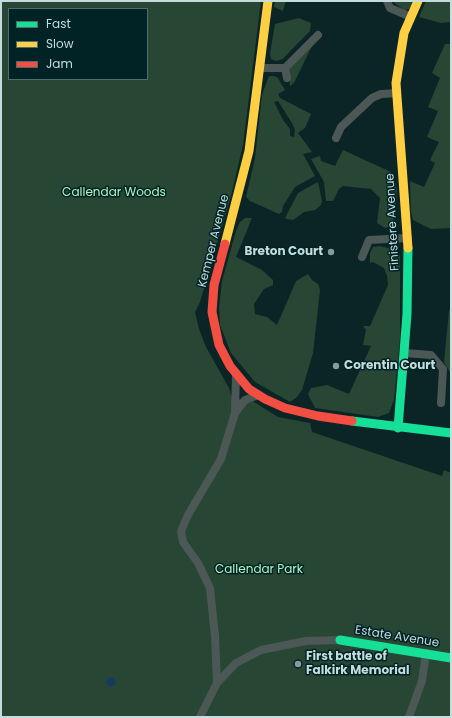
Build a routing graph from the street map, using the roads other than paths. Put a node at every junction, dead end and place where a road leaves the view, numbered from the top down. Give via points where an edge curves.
1 (268, 1) edge
2 (387, 1) edge
3 (418, 1) edge
4 (410, 17) junction
5 (318, 35) dead end
6 (259, 68) junction
7 (285, 68) junction
8 (287, 78) dead end
9 (397, 93) junction
10 (336, 138) dead end
11 (408, 238) junction
12 (362, 257) dead end
13 (405, 353) junction
14 (236, 374) junction
15 (258, 395) junction
16 (441, 403) dead end
17 (235, 413) junction
18 (398, 428) junction
19 (451, 433) edge
20 (340, 640) joint
21 (426, 653) junction
22 (451, 658) edge
23 (216, 683) junction
24 (200, 717) edge
25 (409, 717) edge

1 - 6 street, Kemper Avenue
2 - 4 street via 390,8
3 - 4 street, Finistere Avenue
4 - 9 street, Finistere Avenue via 401,50
5 - 7 street
6 - 7 street
6 - 14 street, Kemper Avenue via 249,150 212,299 214,328 219,345
7 - 8 street
9 - 10 street via 381,94 372,98 341,127
9 - 11 street, Finistere Avenue
11 - 12 street via 369,240
11 - 13 street, Finistere Avenue
13 - 16 street via 431,355 443,369
13 - 18 street, Finistere Avenue
14 - 15 street, Kemper Avenue
14 - 17 street
15 - 17 street via 245,400
15 - 18 street, Kemper Avenue via 296,412
17 - 23 street via 221,459 181,531 183,542 198,563 210,588
18 - 19 street, Kemper Avenue
20 - 21 street, Estate Avenue
20 - 23 street via 306,642 261,650 236,663
21 - 22 street, Estate Avenue
21 - 25 street via 422,682
23 - 24 street

